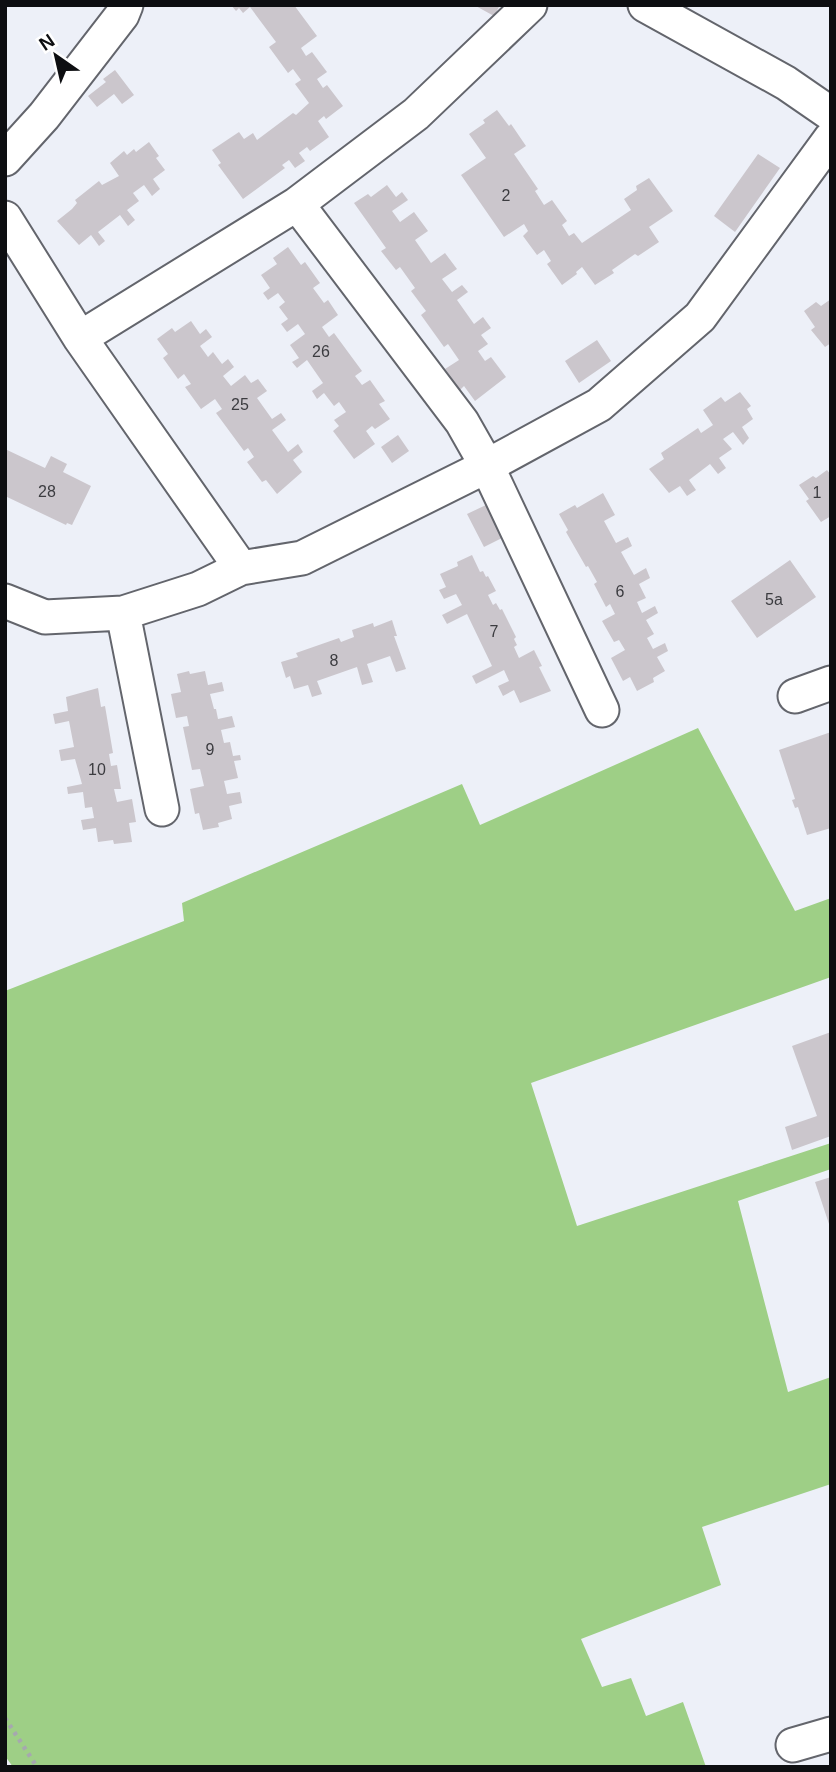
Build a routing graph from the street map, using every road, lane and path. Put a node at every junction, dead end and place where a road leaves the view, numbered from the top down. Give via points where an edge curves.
1 (126, 5) edge
2 (530, 5) edge
3 (645, 5) edge
4 (831, 114) edge
5 (831, 138) edge
6 (5, 159) edge
7 (297, 204) junction
8 (5, 218) edge
9 (80, 338) junction
10 (487, 466) junction
11 (241, 568) junction
12 (5, 601) edge
13 (123, 613) junction
14 (831, 683) edge
15 (795, 696) dead end
16 (603, 710) dead end
17 (162, 809) dead end
18 (5, 1718) edge
19 (831, 1734) edge
20 (793, 1745) dead end
21 (37, 1767) edge

1 - 6 street via 44,116
2 - 7 street via 416,114
3 - 4 street via 786,83
5 - 10 street via 700,317 599,405
7 - 9 street
7 - 10 street via 462,422
8 - 9 street
9 - 11 street
10 - 11 street via 302,558
10 - 16 street
11 - 13 street via 198,589
12 - 13 street via 45,617
13 - 17 street
14 - 15 street
18 - 21 path
19 - 20 street

